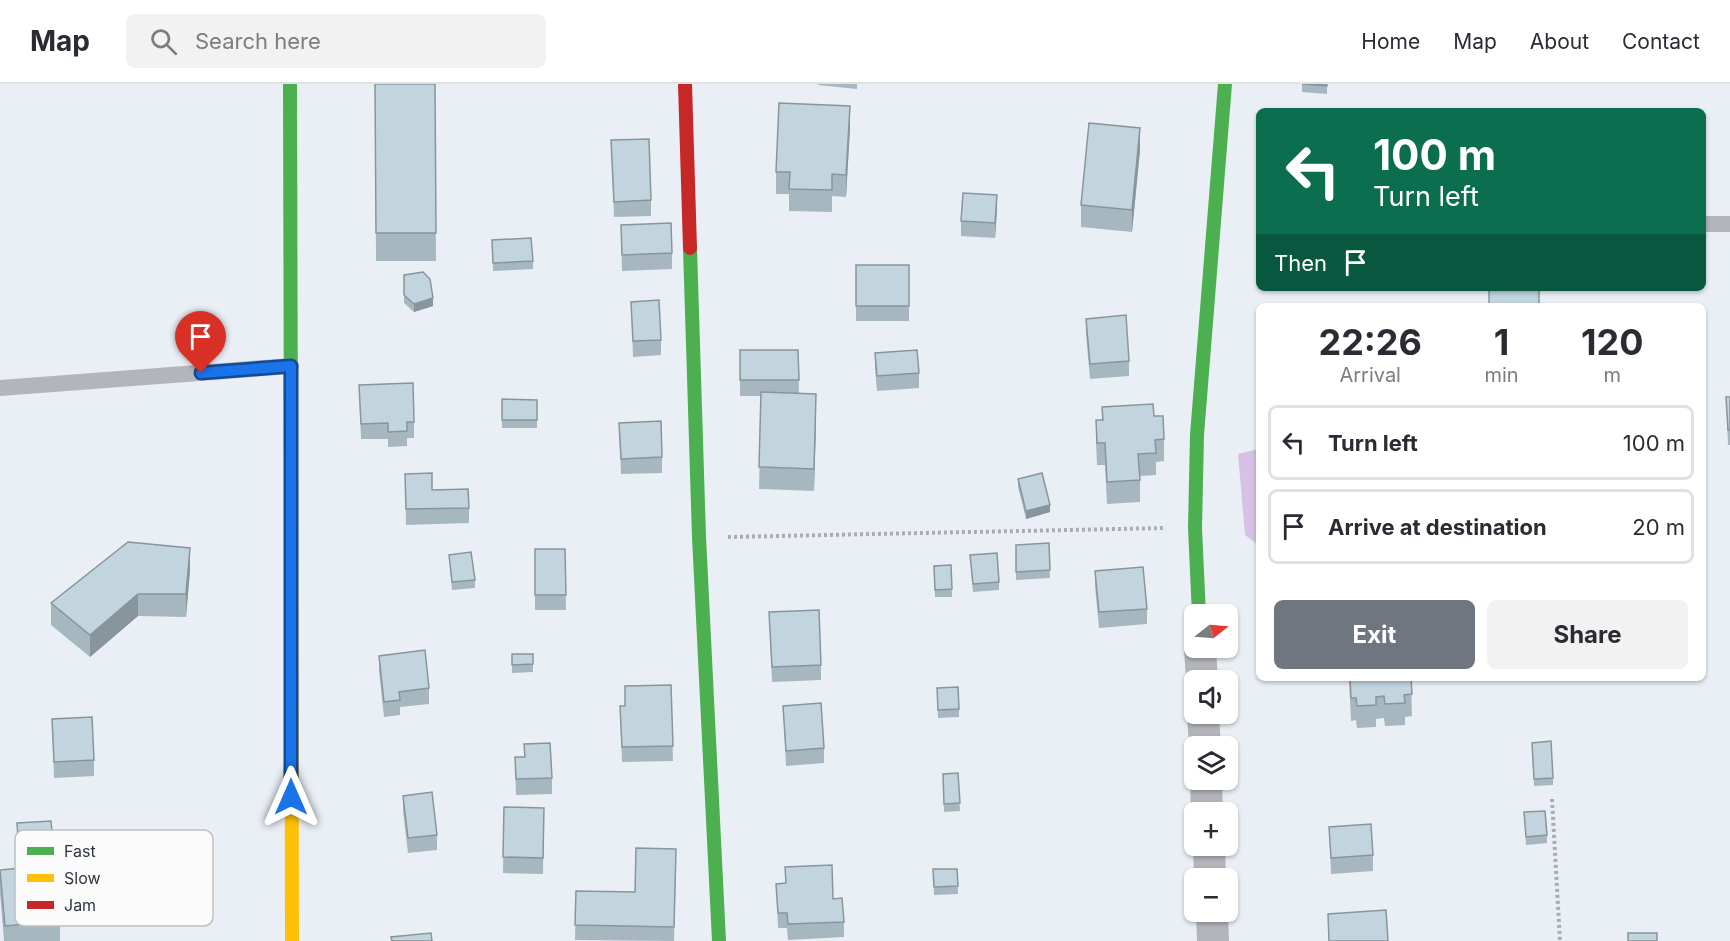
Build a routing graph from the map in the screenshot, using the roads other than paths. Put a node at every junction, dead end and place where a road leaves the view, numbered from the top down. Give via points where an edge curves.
1 (290, 84) edge
2 (685, 84) edge
3 (1225, 84) edge
4 (1706, 224) edge
5 (1730, 224) edge
6 (291, 366) junction
7 (0, 388) edge
8 (1198, 604) edge
9 (1212, 922) edge
10 (292, 941) edge
11 (719, 941) edge
12 (1213, 941) edge

1 - 6 street
2 - 11 street via 699,537
3 - 8 street via 1197,435
4 - 5 lane
6 - 7 lane
6 - 10 street
9 - 12 street

